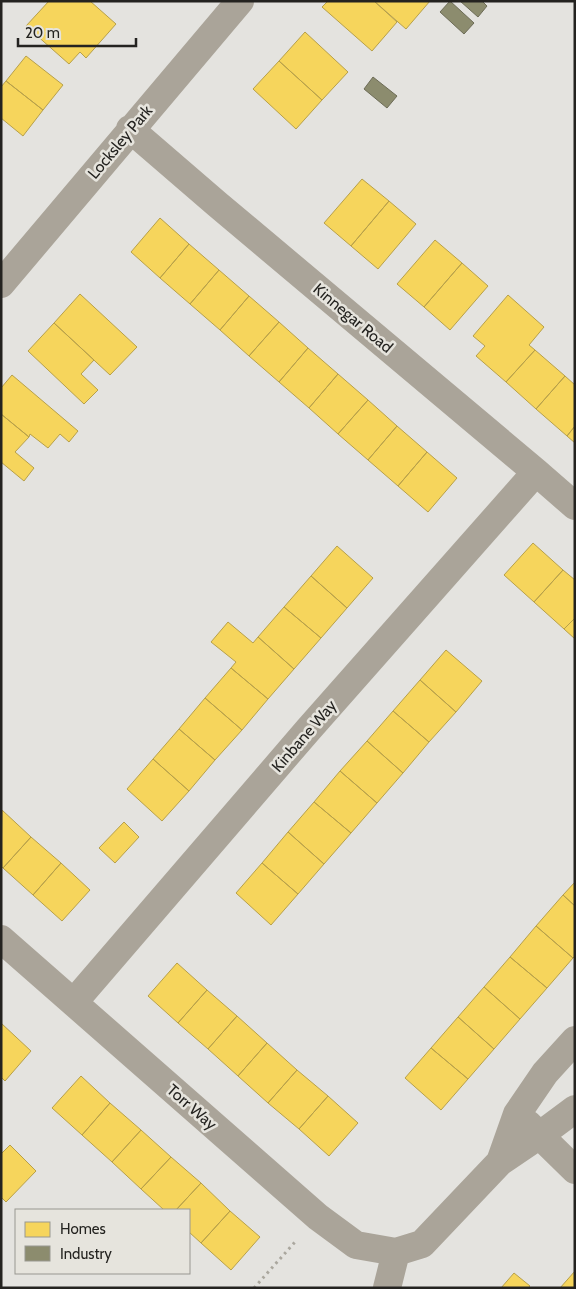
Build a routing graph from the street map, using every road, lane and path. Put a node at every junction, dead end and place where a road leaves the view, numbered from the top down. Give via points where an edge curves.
1 (240, 1) edge
2 (130, 129) junction
3 (1, 284) edge
4 (536, 472) junction
5 (575, 506) edge
6 (1, 939) edge
7 (74, 1002) junction
8 (575, 1040) edge
9 (575, 1109) edge
10 (517, 1114) junction
11 (540, 1135) junction
12 (500, 1162) junction
13 (575, 1170) edge
14 (318, 1217) junction
15 (396, 1252) junction
16 (254, 1288) edge
17 (387, 1288) edge

1 - 2 street, Locksley Park
2 - 3 street, Locksley Park
2 - 4 street, Kinnegar Road
4 - 5 street, Kinnegar Road
4 - 7 street, Kinbane Way
6 - 7 street, Torr Way
7 - 14 street, Torr Way
8 - 10 street, Torr Way via 545,1073
9 - 11 street, Torr Way
10 - 11 street
10 - 12 street, Torr Way
11 - 12 street, Torr Way
11 - 13 street
12 - 15 street, Torr Way via 422,1244
14 - 15 street, Torr Way via 356,1245
14 - 16 path
15 - 17 street

